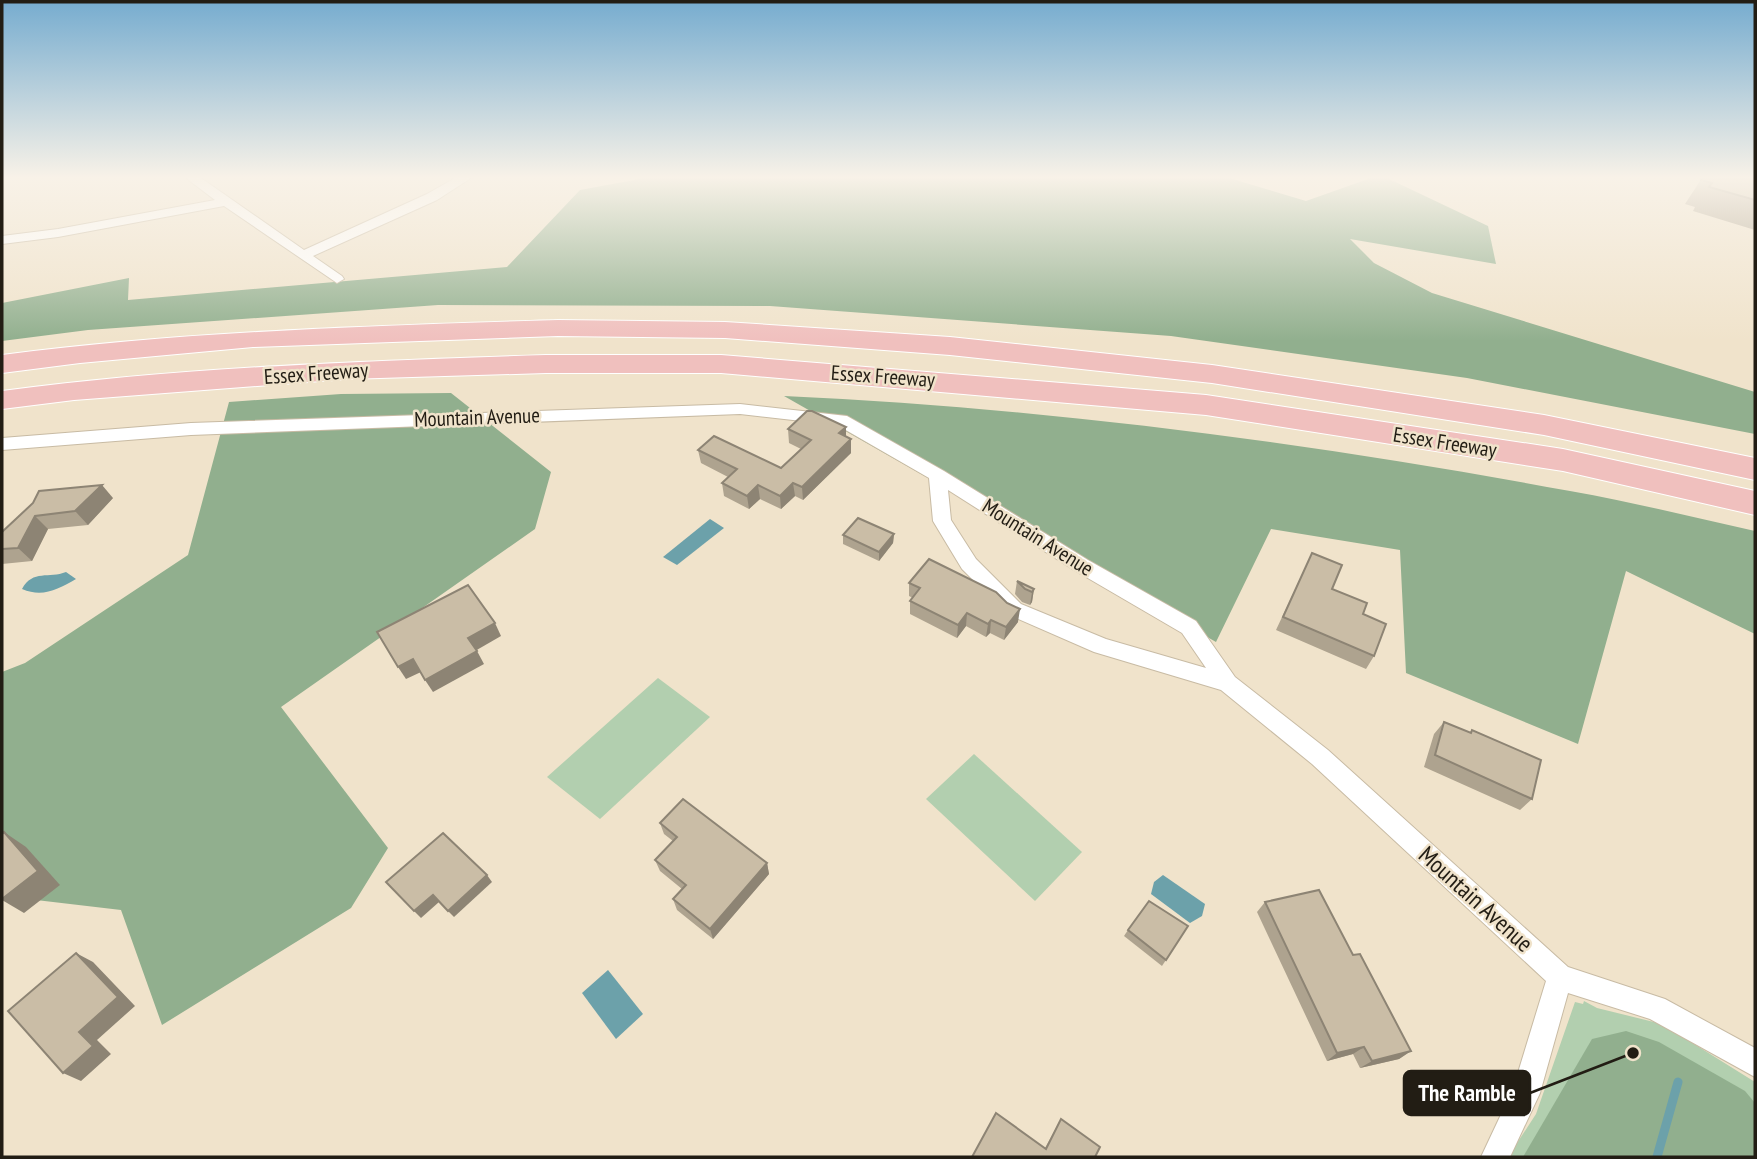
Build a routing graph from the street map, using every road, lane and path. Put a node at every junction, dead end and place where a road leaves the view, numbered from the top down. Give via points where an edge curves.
1 (67, 232) edge
2 (270, 232) edge
3 (354, 232) edge
4 (2, 240) edge
5 (303, 255) junction
6 (337, 279) dead end
7 (2, 364) edge
8 (2, 400) edge
9 (2, 444) edge
10 (1755, 469) edge
11 (938, 475) junction
12 (1755, 503) edge
13 (1228, 683) junction
14 (1560, 977) junction
15 (1755, 1063) edge
16 (1495, 1157) edge

1 - 4 street
2 - 5 street
3 - 5 street
5 - 6 street
7 - 10 highway, Essex Freeway via 253,339 558,328 725,330 950,346 1212,374 1544,425
8 - 12 highway, Essex Freeway via 347,370 721,364 1206,405 1563,460
9 - 11 street, Mountain Avenue via 205,429 740,409 841,420
11 - 13 street, Mountain Avenue via 1189,627
11 - 13 street, Mountain Avenue via 942,521 968,564 1014,609 1101,646
13 - 14 street, Mountain Avenue via 1330,766
14 - 15 street, Mountain Avenue via 1656,1008
14 - 16 street via 1526,1093

